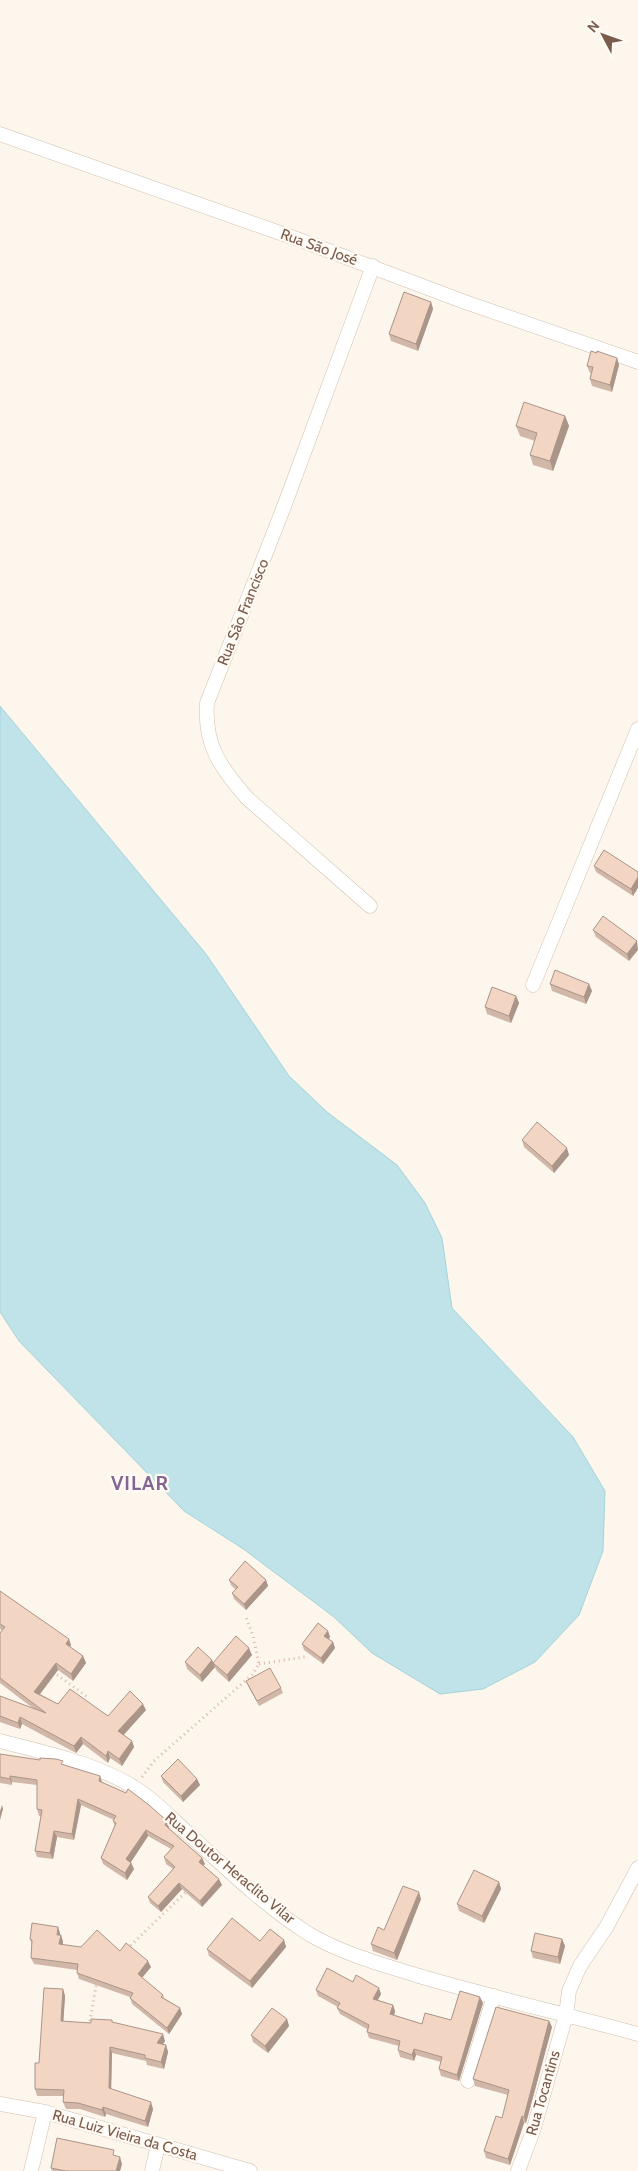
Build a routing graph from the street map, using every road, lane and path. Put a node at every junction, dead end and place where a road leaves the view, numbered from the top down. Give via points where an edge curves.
1 (0, 134) edge
2 (373, 266) junction
3 (638, 362) edge
4 (638, 729) edge
5 (370, 906) dead end
6 (533, 985) dead end
7 (246, 1617) dead end
8 (305, 1657) dead end
9 (259, 1664) junction
10 (50, 1670) edge
11 (89, 1698) dead end
12 (0, 1741) edge
13 (134, 1787) junction
14 (638, 1868) edge
15 (192, 1886) edge
16 (121, 1955) edge
17 (102, 1972) edge
18 (494, 1996) junction
19 (566, 2015) junction
20 (88, 2033) edge
21 (638, 2034) edge
22 (468, 2081) dead end
23 (0, 2104) edge
24 (45, 2112) junction
25 (158, 2145) junction
26 (31, 2171) edge
27 (152, 2171) edge
28 (250, 2171) edge
29 (518, 2171) edge

1 - 2 street, Rua São José
2 - 3 street, Rua São José via 465,302
2 - 5 street, Rua Sâo Francisco via 207,703 206,721 218,762 231,780 247,798
4 - 6 street
7 - 9 path
8 - 9 path
9 - 13 path via 253,1674 154,1761
10 - 11 path
12 - 13 street, Rua Doutor Heraclito Vilar via 90,1767
13 - 18 street, Rua Doutor Heraclito Vilar via 257,1895 310,1934 335,1948 370,1961
14 - 19 street, Rua Tocantins via 580,1966 569,1992
15 - 16 path
17 - 20 path via 97,1981
18 - 19 street, Rua Doutor Heraclito Vilar
18 - 22 street
19 - 21 street, Rua Doutor Heraclito Vilar
19 - 29 street, Rua Tocantins via 534,2128
23 - 24 street, Rua Luiz Vieira da Costa
24 - 25 street, Rua Luiz Vieira da Costa
24 - 26 street
25 - 27 street
25 - 28 street, Rua Luiz Vieira da Costa

